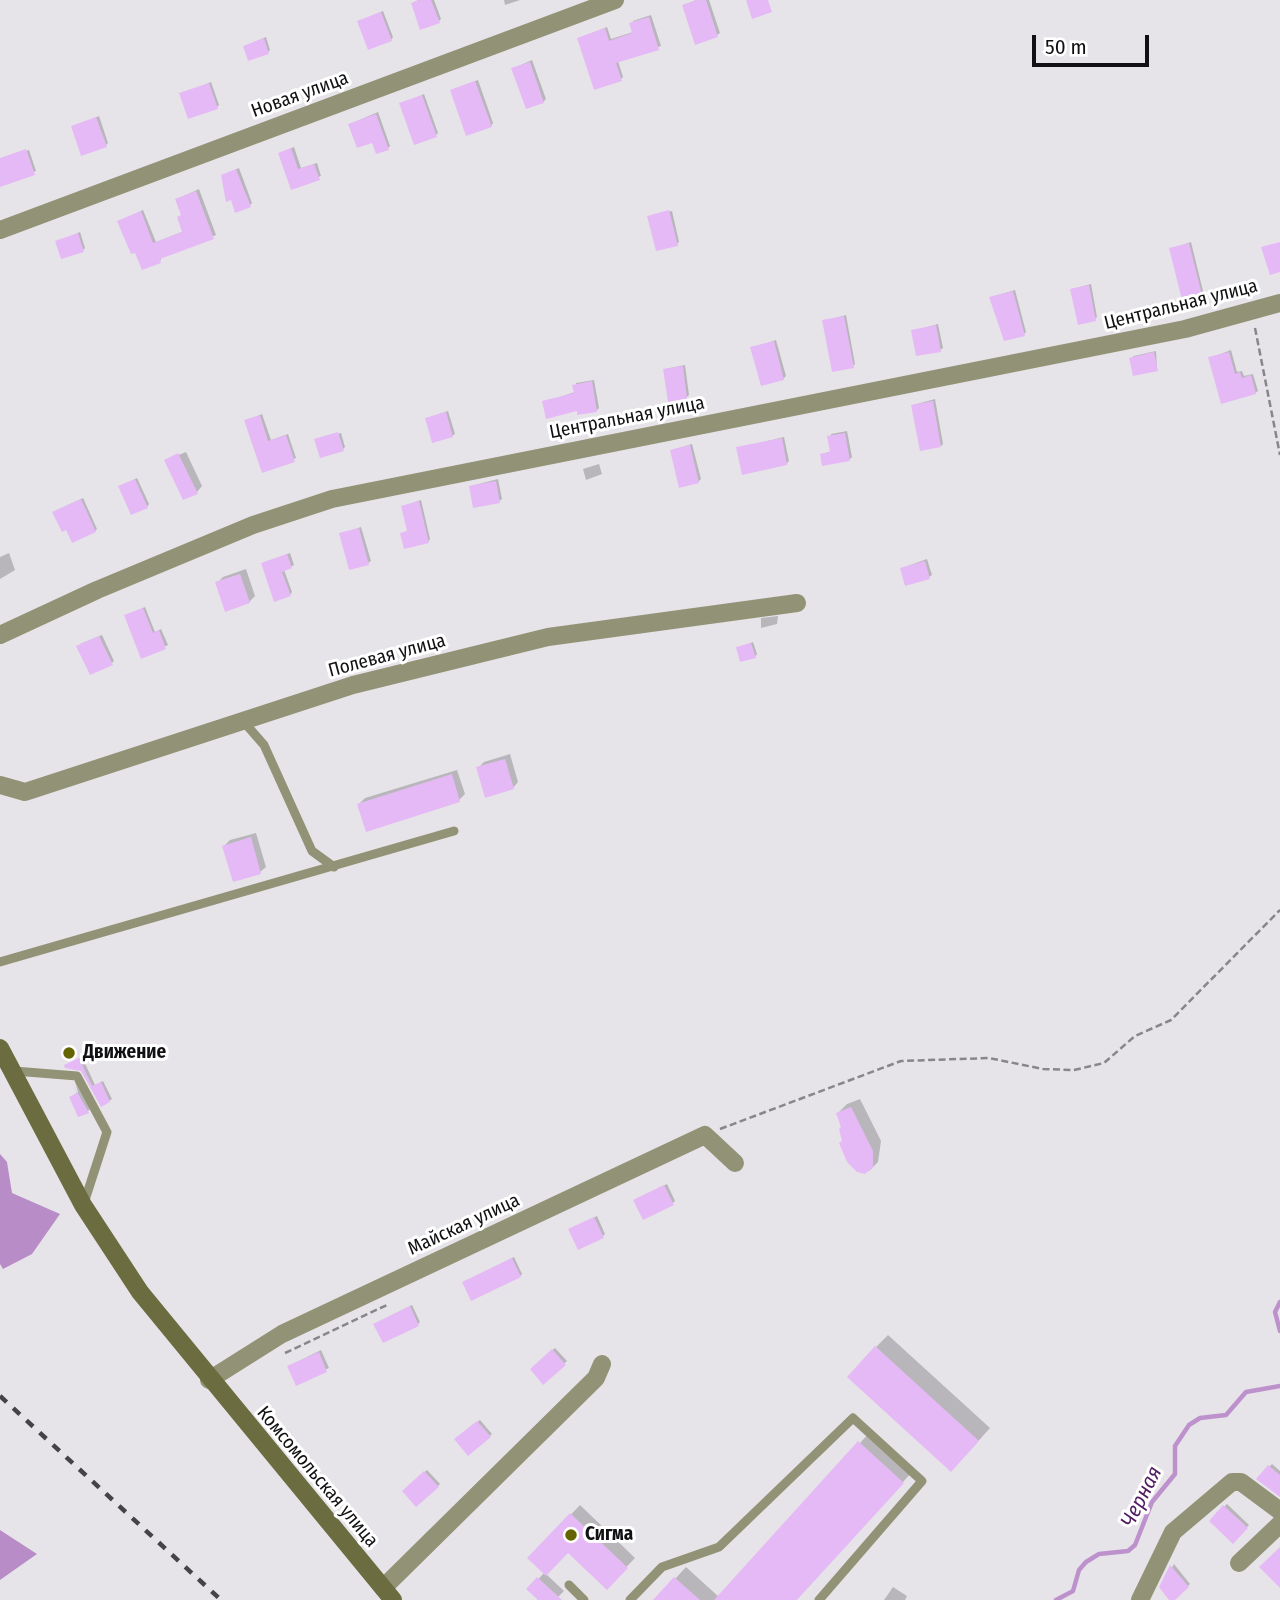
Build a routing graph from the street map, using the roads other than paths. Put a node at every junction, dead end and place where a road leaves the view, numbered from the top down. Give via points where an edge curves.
1 (615, 0) edge
2 (0, 230) edge
3 (1280, 303) edge
4 (797, 603) dead end
5 (0, 635) edge
6 (243, 721) junction
7 (0, 785) edge
8 (454, 831) dead end
9 (334, 867) junction
10 (0, 962) edge
11 (0, 1048) edge
12 (12, 1071) junction
13 (734, 1163) dead end
14 (83, 1205) junction
15 (601, 1364) dead end
16 (209, 1380) junction
17 (1280, 1511) edge
18 (1280, 1524) edge
19 (1239, 1563) dead end
20 (569, 1586) dead end
21 (388, 1594) edge
22 (583, 1600) edge
23 (630, 1600) edge
24 (818, 1600) edge
25 (1140, 1600) edge

1 - 2 street, Новая улица
3 - 5 street, Центральная улица via 1144,338 332,499 253,525
4 - 6 street, Полевая улица via 548,637 353,685
6 - 7 street, Полевая улица via 25,792
6 - 9 lane via 264,744 312,851
8 - 9 lane
9 - 10 lane
11 - 12 main road, Комсомольская улица
12 - 14 main road, Комсомольская улица
12 - 14 lane via 77,1076 107,1132
13 - 16 street, Майская улица via 705,1135 282,1334
14 - 16 main road, Комсомольская улица via 140,1292
15 - 21 street via 596,1378
16 - 21 main road, Комсомольская улица
17 - 25 street via 1241,1482 1232,1482 1173,1532
18 - 19 street
20 - 22 lane
23 - 24 lane via 662,1567 719,1547 853,1418 922,1481

